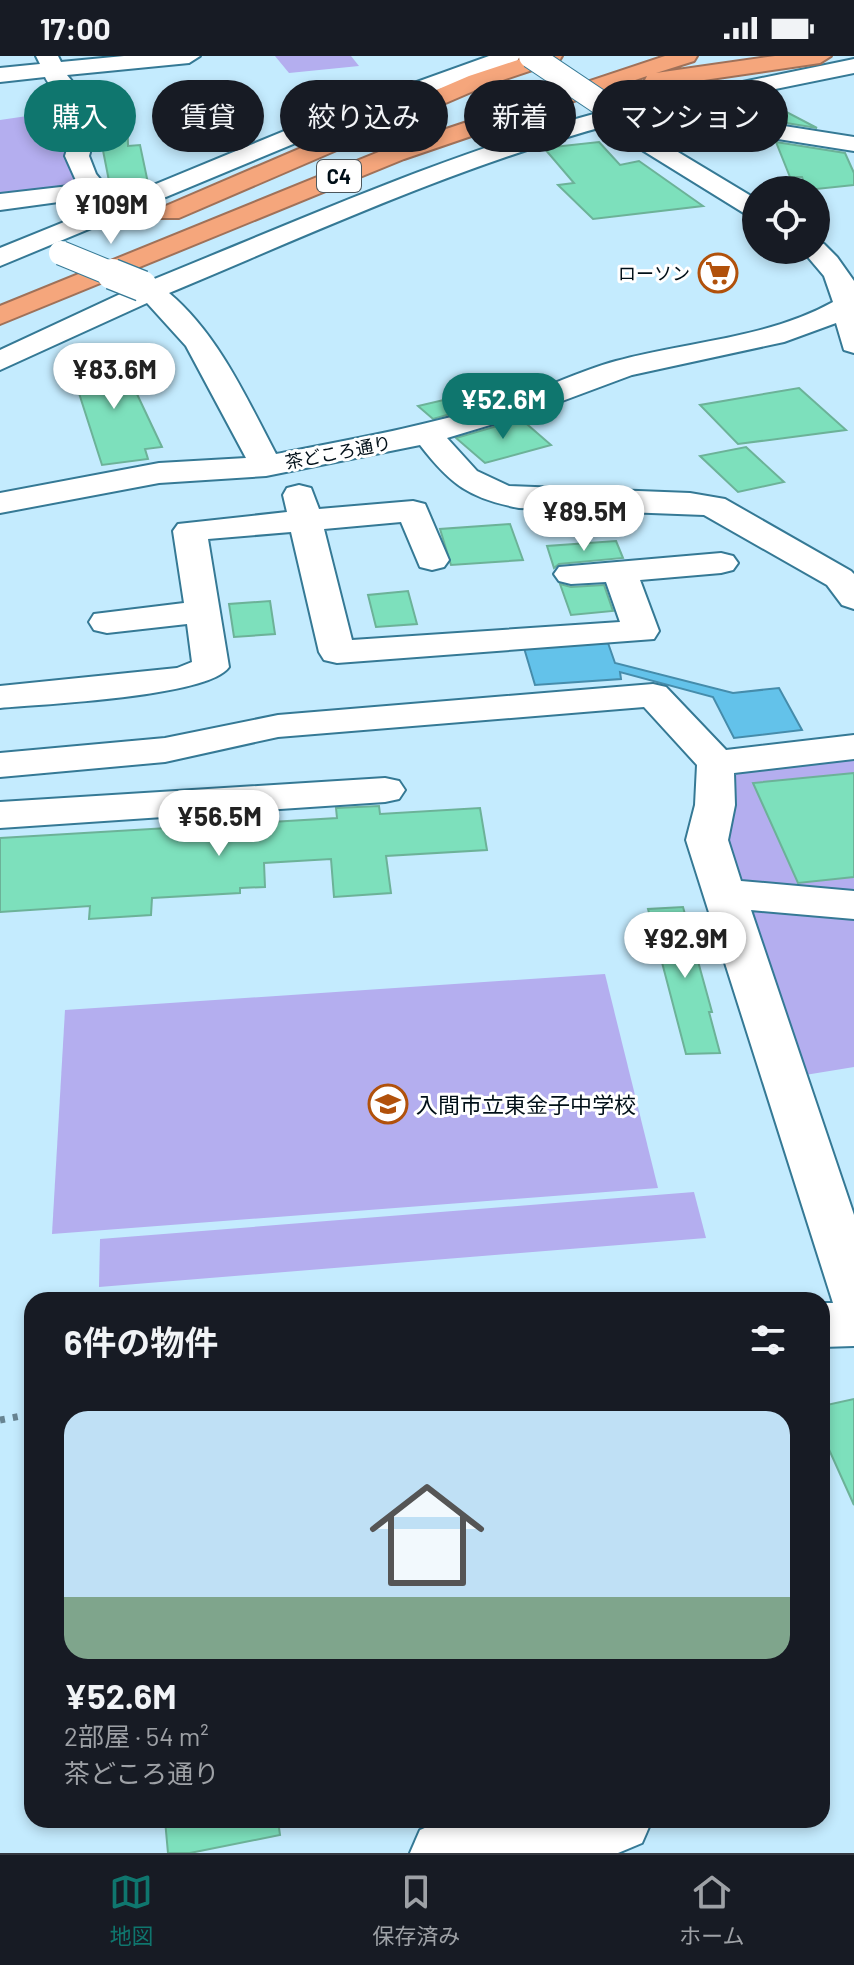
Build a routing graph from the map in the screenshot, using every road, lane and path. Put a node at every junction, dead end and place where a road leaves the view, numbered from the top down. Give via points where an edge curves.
1 (189, 56) edge
2 (509, 56) edge
3 (531, 56) edge
4 (551, 56) edge
5 (631, 56) edge
6 (686, 56) edge
7 (820, 56) edge
8 (50, 63) edge
9 (854, 66) edge
10 (0, 75) edge
11 (782, 80) edge
12 (576, 92) edge
13 (592, 97) edge
14 (576, 98) edge
15 (592, 119) edge
16 (464, 129) edge
17 (788, 134) edge
18 (854, 144) edge
19 (661, 152) edge
20 (95, 190) junction
21 (742, 201) edge
22 (0, 202) edge
23 (116, 211) junction
24 (32, 243) junction
25 (100, 246) dead end
26 (0, 258) edge
27 (830, 264) edge
28 (49, 265) junction
29 (146, 289) junction
30 (852, 303) edge
31 (0, 316) edge
32 (854, 344) edge
33 (0, 361) edge
34 (428, 434) junction
35 (279, 464) junction
36 (0, 503) edge
37 (305, 521) junction
38 (432, 560) dead end
39 (721, 563) dead end
40 (619, 571) junction
41 (571, 574) dead end
42 (854, 598) edge
43 (202, 612) junction
44 (107, 622) dead end
45 (0, 697) edge
46 (854, 747) edge
47 (717, 763) junction
48 (0, 765) edge
49 (385, 790) dead end
50 (0, 815) edge
51 (724, 893) junction
52 (854, 905) edge
53 (854, 1293) edge
54 (854, 1324) edge
55 (830, 1325) edge
56 (24, 1416) edge
57 (0, 1420) edge
58 (576, 1828) edge
59 (622, 1828) edge
60 (443, 1853) edge
61 (630, 1853) edge

1 - 8 street
2 - 23 street via 319,125
3 - 13 street, bridge
4 - 5 highway, C4 via 477,81 150,224 464,110
6 - 12 highway, C4
7 - 14 highway
8 - 10 street
8 - 20 street via 60,85 81,106 86,122 77,156
9 - 11 street
15 - 29 street via 442,171
16 - 31 highway, C4
17 - 18 street
19 - 21 street
20 - 22 street
20 - 23 street
23 - 24 street
24 - 26 street
24 - 28 street
25 - 28 highway
27 - 30 street
28 - 29 street, bridge
29 - 33 street
29 - 35 street via 203,350
30 - 32 street
30 - 34 street, 茶どころ通り via 816,323 774,336 624,368
34 - 35 street, 茶どころ通り
34 - 42 street via 457,472 494,494 713,506 839,578
35 - 36 street, 茶どころ通り via 159,473
35 - 37 street
37 - 38 street via 413,511
37 - 40 street via 337,652 647,645
37 - 43 street via 190,531
39 - 40 street
40 - 41 street
43 - 44 street
43 - 45 street via 211,667 184,678
46 - 47 street
47 - 48 street via 653,695 278,726 165,750
47 - 51 street via 707,840
49 - 50 street
51 - 52 street
51 - 53 street
54 - 55 street
56 - 57 path
58 - 60 street
59 - 61 street

